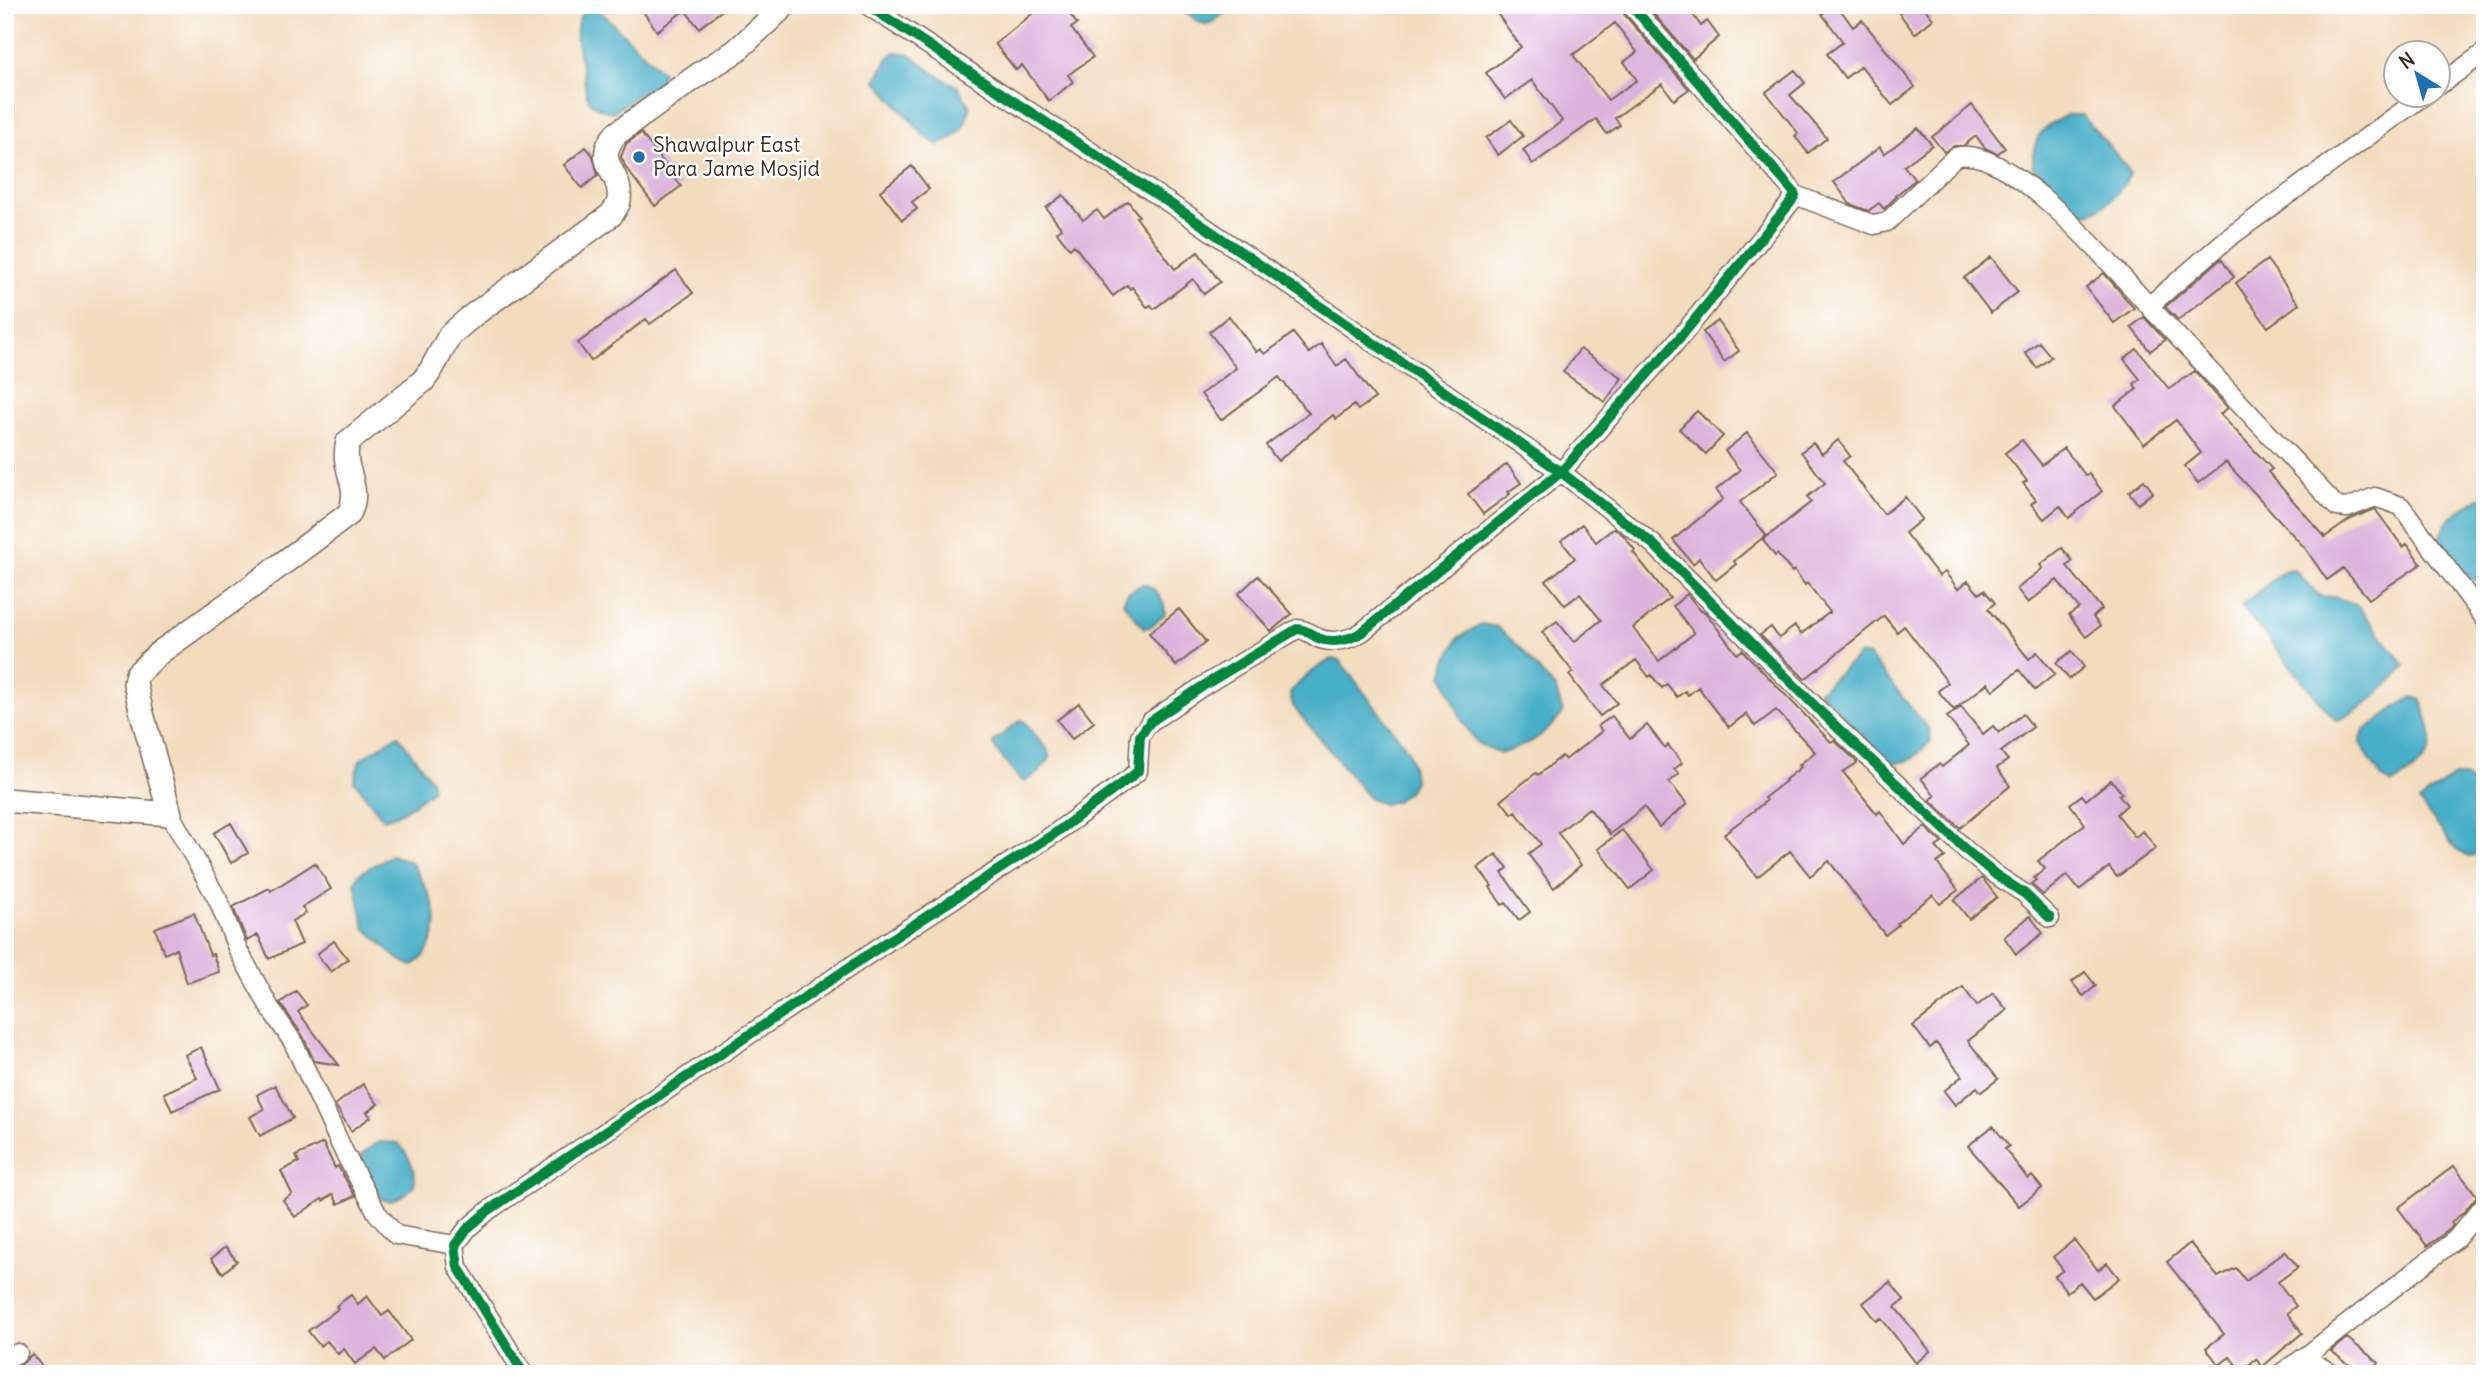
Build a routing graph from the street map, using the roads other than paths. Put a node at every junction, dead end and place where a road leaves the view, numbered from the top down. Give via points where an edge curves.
1 (785, 5) edge
2 (867, 5) edge
3 (1630, 5) edge
4 (2485, 52) edge
5 (2452, 76) edge
6 (2407, 108) edge
7 (1795, 195) junction
8 (2149, 306) junction
9 (1561, 472) junction
10 (2485, 620) edge
11 (5, 800) edge
12 (170, 814) junction
13 (2050, 918) dead end
14 (2485, 1204) edge
15 (455, 1245) junction
16 (2305, 1357) junction
17 (524, 1374) edge
18 (2280, 1374) edge
19 (2332, 1374) edge

1 - 12 street via 736,51 616,134 605,156 620,202 611,215 457,328 423,381 348,442 345,454 355,501 349,514 159,653 137,674 141,710
2 - 9 street via 1186,214
3 - 7 street
4 - 5 street
6 - 8 street via 2227,239
7 - 8 street via 1882,224 1955,157 1986,159 2011,172 2063,215
7 - 9 street via 1683,334
8 - 10 street via 2337,507 2347,508 2375,497 2401,506
9 - 13 street via 1653,544 1967,852
9 - 15 street via 1352,638 1321,639 1297,629 1157,717 1143,729 1138,771 1131,777 1054,834 489,1210
11 - 12 street
12 - 15 street via 270,1008 293,1042 377,1213 396,1235
14 - 16 street via 2455,1240
15 - 17 street via 458,1268
16 - 18 street
16 - 19 street

